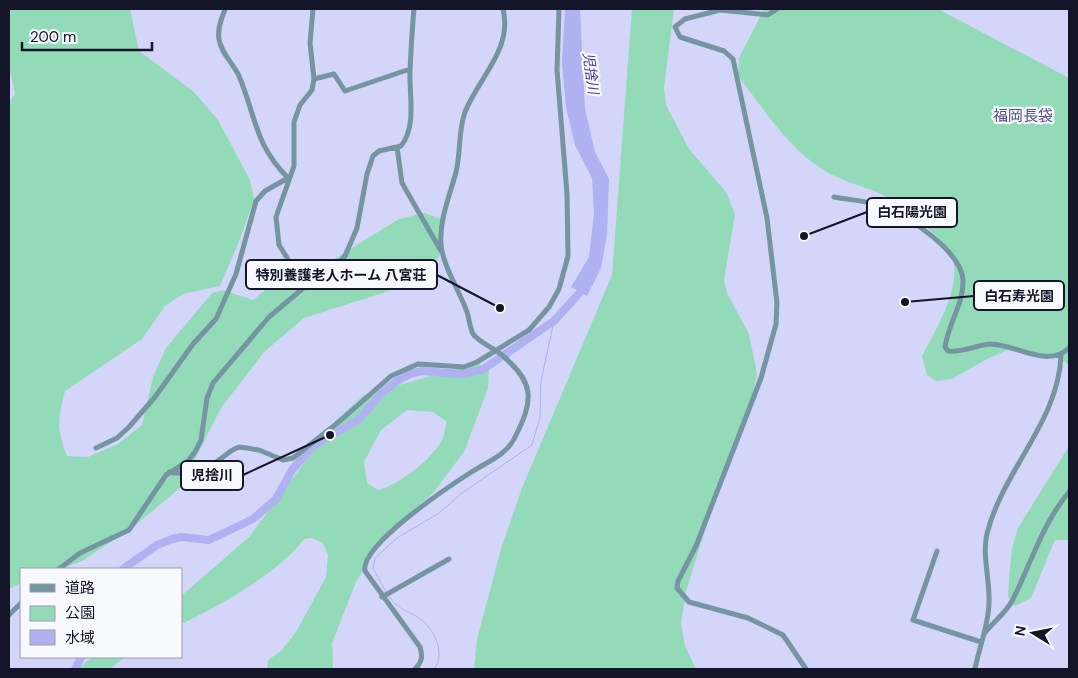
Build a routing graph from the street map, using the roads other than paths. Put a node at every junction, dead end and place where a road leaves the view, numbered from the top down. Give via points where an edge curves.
1 (225, 9) edge
2 (313, 9) edge
3 (414, 9) edge
4 (503, 9) edge
5 (559, 9) edge
6 (777, 9) edge
7 (410, 69) junction
8 (314, 79) junction
9 (397, 147) junction
10 (288, 178) junction
11 (834, 196) dead end
12 (442, 252) junction
13 (331, 271) junction
14 (1069, 348) edge
15 (497, 352) junction
16 (1061, 354) junction
17 (96, 448) dead end
18 (169, 472) junction
19 (1069, 492) edge
20 (937, 551) dead end
21 (449, 559) dead end
22 (60, 568) edge
23 (382, 597) junction
24 (20, 603) edge
25 (9, 615) edge
26 (982, 639) junction
27 (414, 669) edge
28 (806, 669) edge
29 (975, 669) edge

1 - 10 street via 219,27 223,50 238,75 256,132 275,166
2 - 8 street via 310,43
3 - 7 street
4 - 12 street via 502,46 463,120 456,172 444,219
5 - 15 street via 557,70 567,194 567,264 549,307 530,330
6 - 28 street via 768,15 720,10 685,19 674,27 680,37 724,51 733,60 767,218 777,303 774,334 761,378 677,588 689,602 748,618 783,635
7 - 8 street via 344,91 334,74
7 - 9 street via 411,113 404,141
8 - 10 street via 312,90 300,105 294,122 294,166
9 - 12 street via 402,183
9 - 13 street via 372,156 354,236 345,256
10 - 13 street via 276,216 280,250 293,266
10 - 17 street via 265,191 256,201 234,279 212,324 134,421 117,438
11 - 16 street via 879,205 899,213 925,231 955,260 964,278 960,301 947,336 945,346 948,351 991,344 1042,356
12 - 15 street via 474,334
13 - 18 street via 306,285 269,316 218,377 207,398 198,447 187,462
14 - 16 street
15 - 18 street via 464,366 418,364 391,376 293,458 283,460 259,450 240,447 210,467 196,472 186,475
15 - 23 street via 527,383 529,392 524,419 513,442 493,460 397,526 374,547 366,559 365,568
16 - 26 street via 1050,406 988,528 989,605
18 - 22 street via 129,530 80,553
19 - 26 street via 1049,519 1011,602
20 - 26 street via 913,620
21 - 23 street
23 - 27 street via 420,647 420,664
24 - 25 street
26 - 29 street

